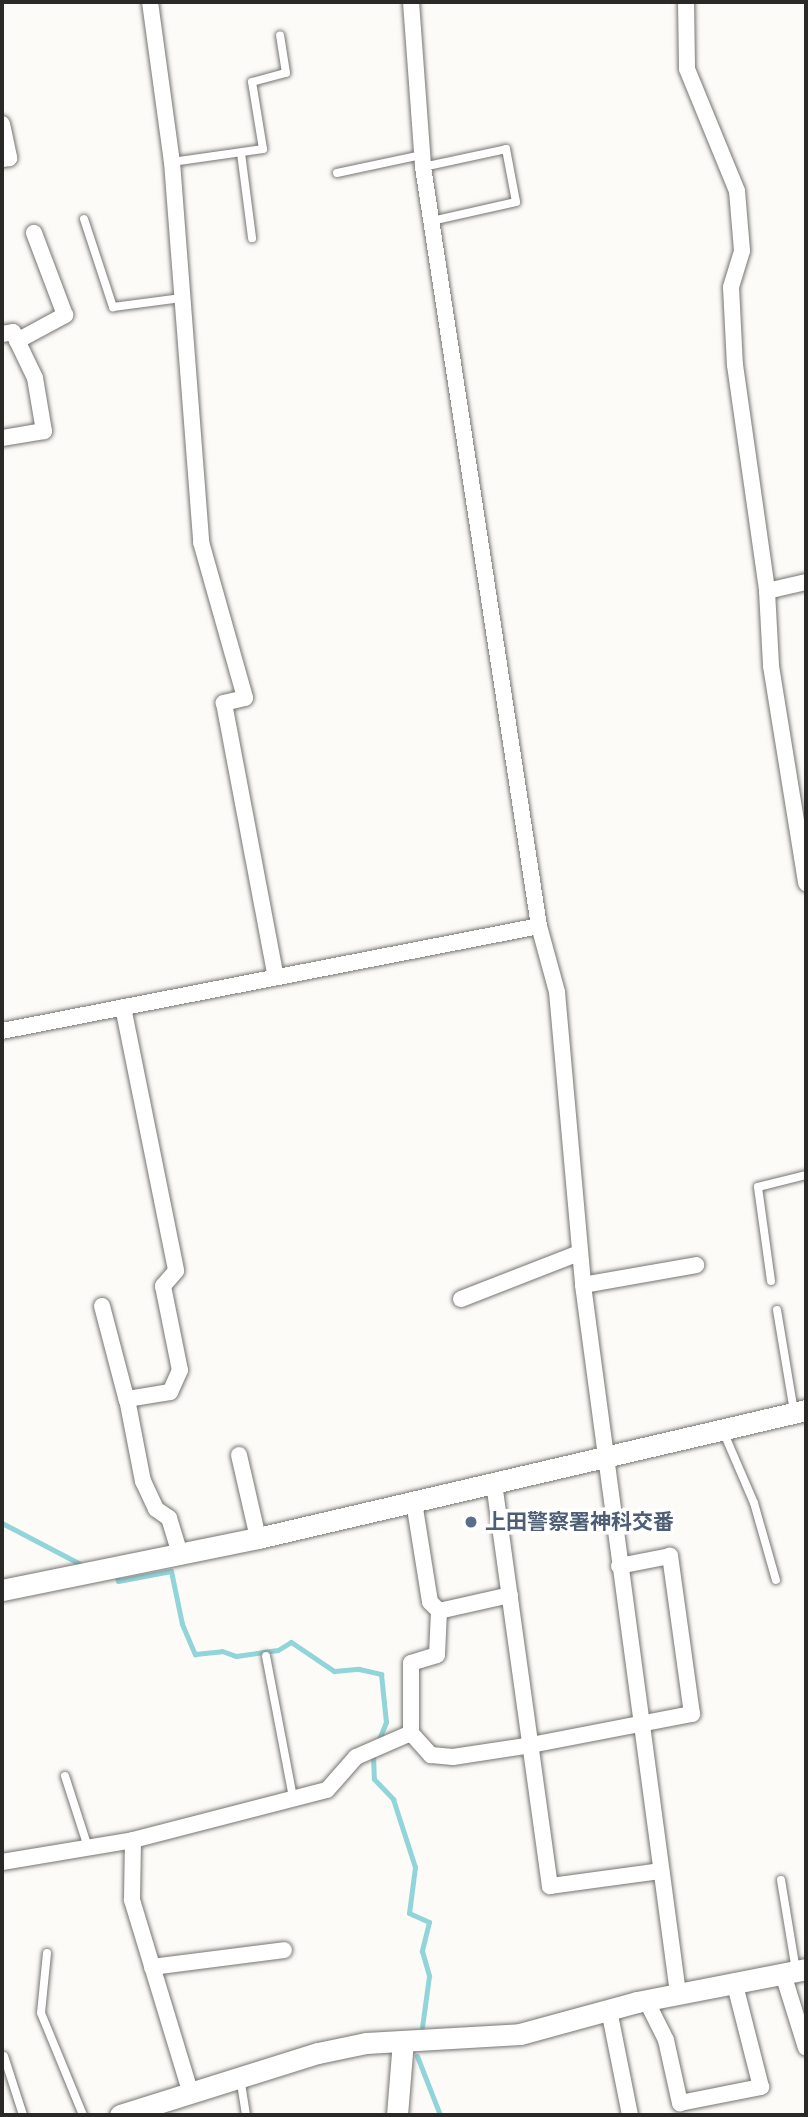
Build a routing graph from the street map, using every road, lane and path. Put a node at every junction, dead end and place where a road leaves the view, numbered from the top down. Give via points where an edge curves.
1 (150, 2) edge
2 (411, 2) edge
3 (686, 2) edge
4 (280, 35) dead end
5 (2, 124) edge
6 (241, 152) junction
7 (2, 159) edge
8 (423, 161) junction
9 (172, 162) junction
10 (337, 173) dead end
11 (84, 219) dead end
12 (432, 220) junction
13 (34, 233) dead end
14 (252, 238) dead end
15 (181, 299) junction
16 (9, 338) edge
17 (2, 438) edge
18 (806, 582) edge
19 (767, 591) junction
20 (806, 883) edge
21 (539, 926) junction
22 (276, 977) junction
23 (123, 1007) junction
24 (2, 1025) edge
25 (2, 1031) edge
26 (806, 1175) edge
27 (579, 1253) junction
28 (696, 1265) dead end
29 (771, 1281) dead end
30 (583, 1286) junction
31 (461, 1299) dead end
32 (102, 1306) dead end
33 (777, 1310) dead end
34 (127, 1401) junction
35 (800, 1411) edge
36 (723, 1430) junction
37 (239, 1455) dead end
38 (604, 1457) junction
39 (494, 1483) junction
40 (414, 1502) junction
41 (258, 1538) junction
42 (180, 1554) junction
43 (619, 1566) junction
44 (776, 1580) dead end
45 (2, 1590) edge
46 (510, 1595) junction
47 (439, 1611) junction
48 (266, 1656) dead end
49 (640, 1725) junction
50 (411, 1733) junction
51 (531, 1745) junction
52 (65, 1776) dead end
53 (293, 1798) junction
54 (132, 1840) junction
55 (88, 1847) junction
56 (2, 1862) edge
57 (661, 1871) junction
58 (781, 1880) dead end
59 (284, 1950) dead end
60 (47, 1953) dead end
61 (152, 1968) junction
62 (795, 1972) edge
63 (734, 1981) junction
64 (678, 1993) junction
65 (646, 2000) junction
66 (609, 2010) junction
67 (403, 2041) junction
68 (806, 2048) edge
69 (4, 2056) dead end
70 (240, 2074) junction
71 (190, 2091) junction
72 (23, 2115) edge
73 (83, 2115) edge
74 (120, 2115) edge
75 (246, 2115) edge
76 (397, 2115) edge
77 (630, 2115) edge

1 - 9 street
2 - 8 street
3 - 19 street via 687,69 737,191 742,251 731,287 735,365
4 - 6 lane via 286,73 252,82 263,149
5 - 7 street via 9,158
6 - 9 lane
6 - 14 lane
8 - 10 lane
8 - 12 street
8 - 12 lane via 506,149 516,202
9 - 15 street
11 - 15 lane via 113,307
12 - 21 street
13 - 16 street via 65,315
15 - 22 street via 201,542 245,698 224,703
16 - 17 street via 35,378 44,431
18 - 19 street
19 - 20 street via 771,666
21 - 22 street
21 - 27 street via 557,992
22 - 23 street
23 - 25 street
23 - 34 street via 176,1271 163,1286 180,1370 170,1392
24 - 25 street
26 - 29 lane via 758,1187
27 - 30 street
27 - 31 street
28 - 30 street
30 - 38 street
32 - 34 street
33 - 35 lane
34 - 42 street via 143,1481 156,1509 169,1518
35 - 36 street
36 - 38 street
36 - 44 lane via 754,1503
37 - 41 street
38 - 39 street
38 - 43 street
39 - 40 street
39 - 46 street
40 - 41 street
40 - 47 street via 430,1602
41 - 42 street
42 - 45 street
43 - 49 street
43 - 49 street via 670,1556 692,1714
46 - 47 street
46 - 51 street
47 - 50 street via 437,1655 411,1663
48 - 53 lane
49 - 51 street
49 - 57 street
50 - 51 street via 431,1755
50 - 53 street via 356,1756 327,1790
51 - 57 street via 550,1886
52 - 55 lane
53 - 54 street
54 - 55 street
54 - 61 street via 132,1900
55 - 56 street
57 - 64 street
58 - 62 lane
59 - 61 street
60 - 73 lane via 41,2013
61 - 71 street
62 - 63 street
62 - 68 street
63 - 64 street
63 - 65 street via 761,2087 680,2103 666,2040
64 - 65 street
65 - 66 street
66 - 67 street via 520,2034
66 - 77 street
67 - 70 street via 354,2046
67 - 76 street
69 - 72 lane
70 - 71 street
70 - 75 lane
71 - 74 street

